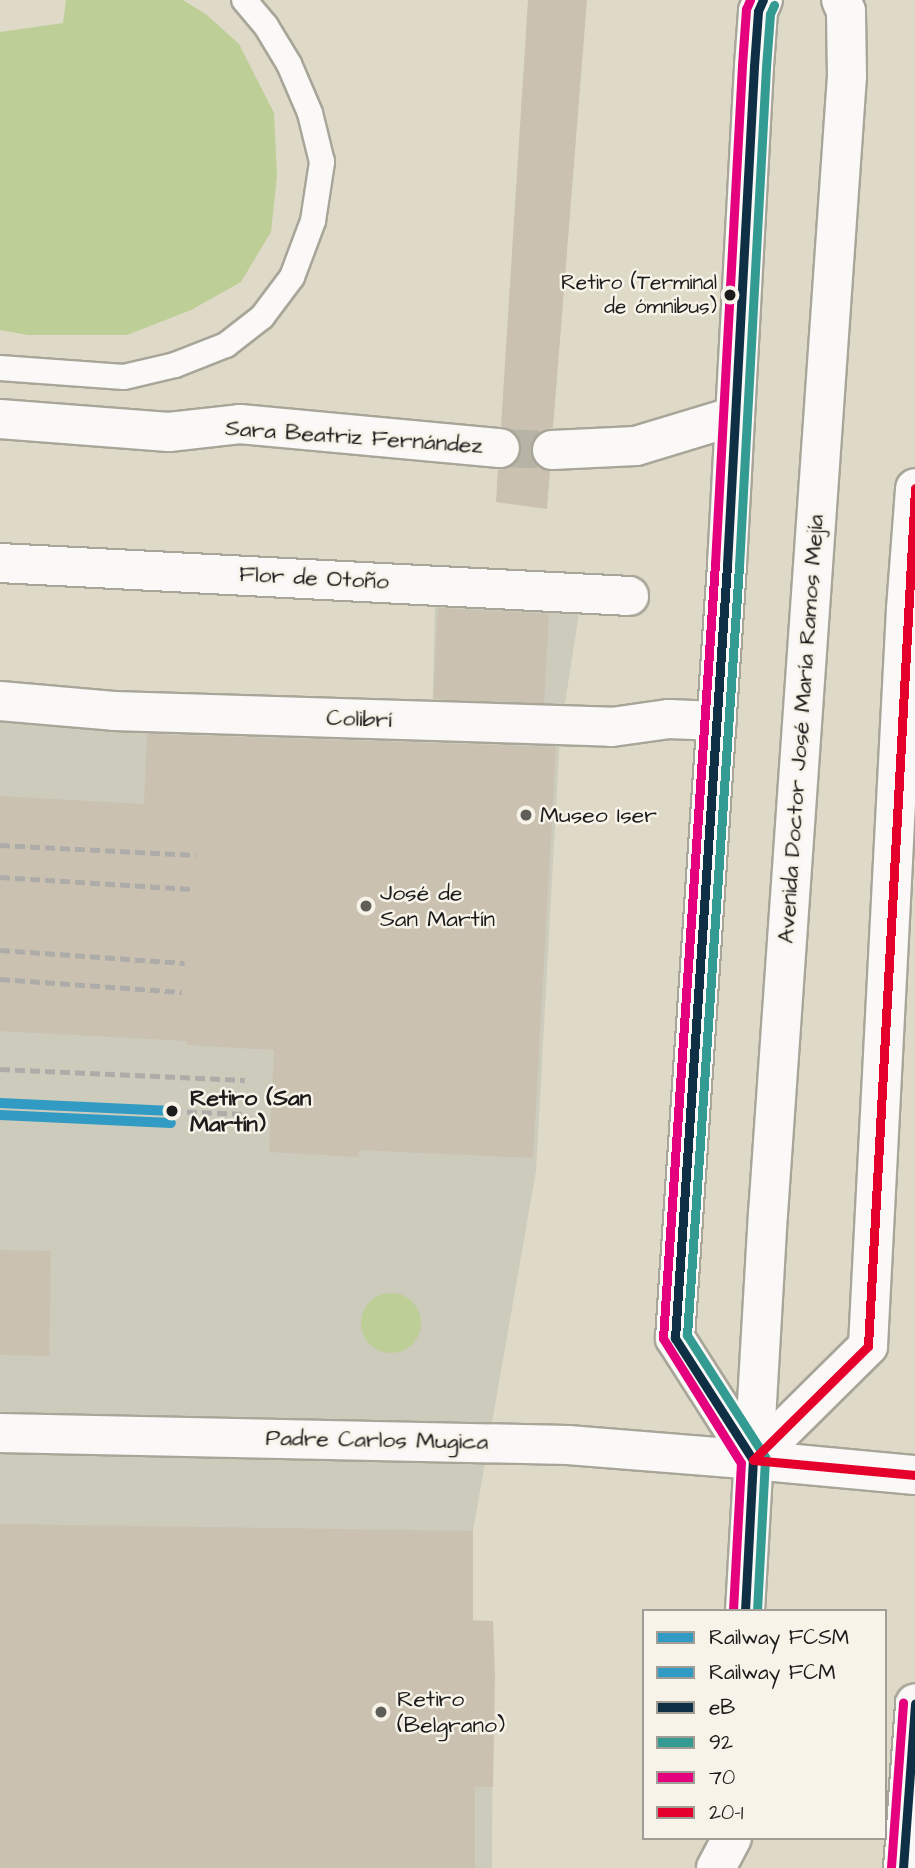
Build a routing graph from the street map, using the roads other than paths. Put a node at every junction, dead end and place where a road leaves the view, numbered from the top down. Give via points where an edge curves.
1 (244, 0) edge
2 (763, 0) edge
3 (841, 0) edge
4 (0, 368) edge
5 (735, 416) junction
6 (0, 419) edge
7 (500, 448) tunnel mouth
8 (552, 450) tunnel mouth
9 (914, 504) edge
10 (0, 563) edge
11 (629, 596) dead end
12 (0, 701) edge
13 (717, 721) junction
14 (0, 1433) edge
15 (753, 1460) junction
16 (915, 1475) edge
17 (745, 1609) edge
18 (915, 1703) edge
19 (731, 1840) edge
20 (740, 1840) edge
21 (716, 1868) edge
22 (748, 1868) edge
23 (903, 1868) edge

1 - 4 lane via 289,64 310,113 322,162 313,220 292,277 262,317 226,345 175,365 124,377
2 - 5 main road via 754,66
3 - 15 main road, Avenida Doctor José María Ramos Mejía via 846,11 847,77
5 - 8 main road via 636,446
5 - 13 main road
6 - 7 main road, Sara Beatriz Fernández via 169,432 240,424
9 - 15 main road via 868,1346
10 - 11 main road, Flor de Otoño
12 - 13 main road, Colibrí via 114,711 598,726 669,719
13 - 15 main road via 675,1338
14 - 15 main road, Padre Carlos Mugica via 568,1445
15 - 16 main road, Padre Carlos Mugica
15 - 17 main road, Avenida Doctor José María Ramos Mejía
18 - 23 main road
19 - 21 main road
20 - 22 main road

